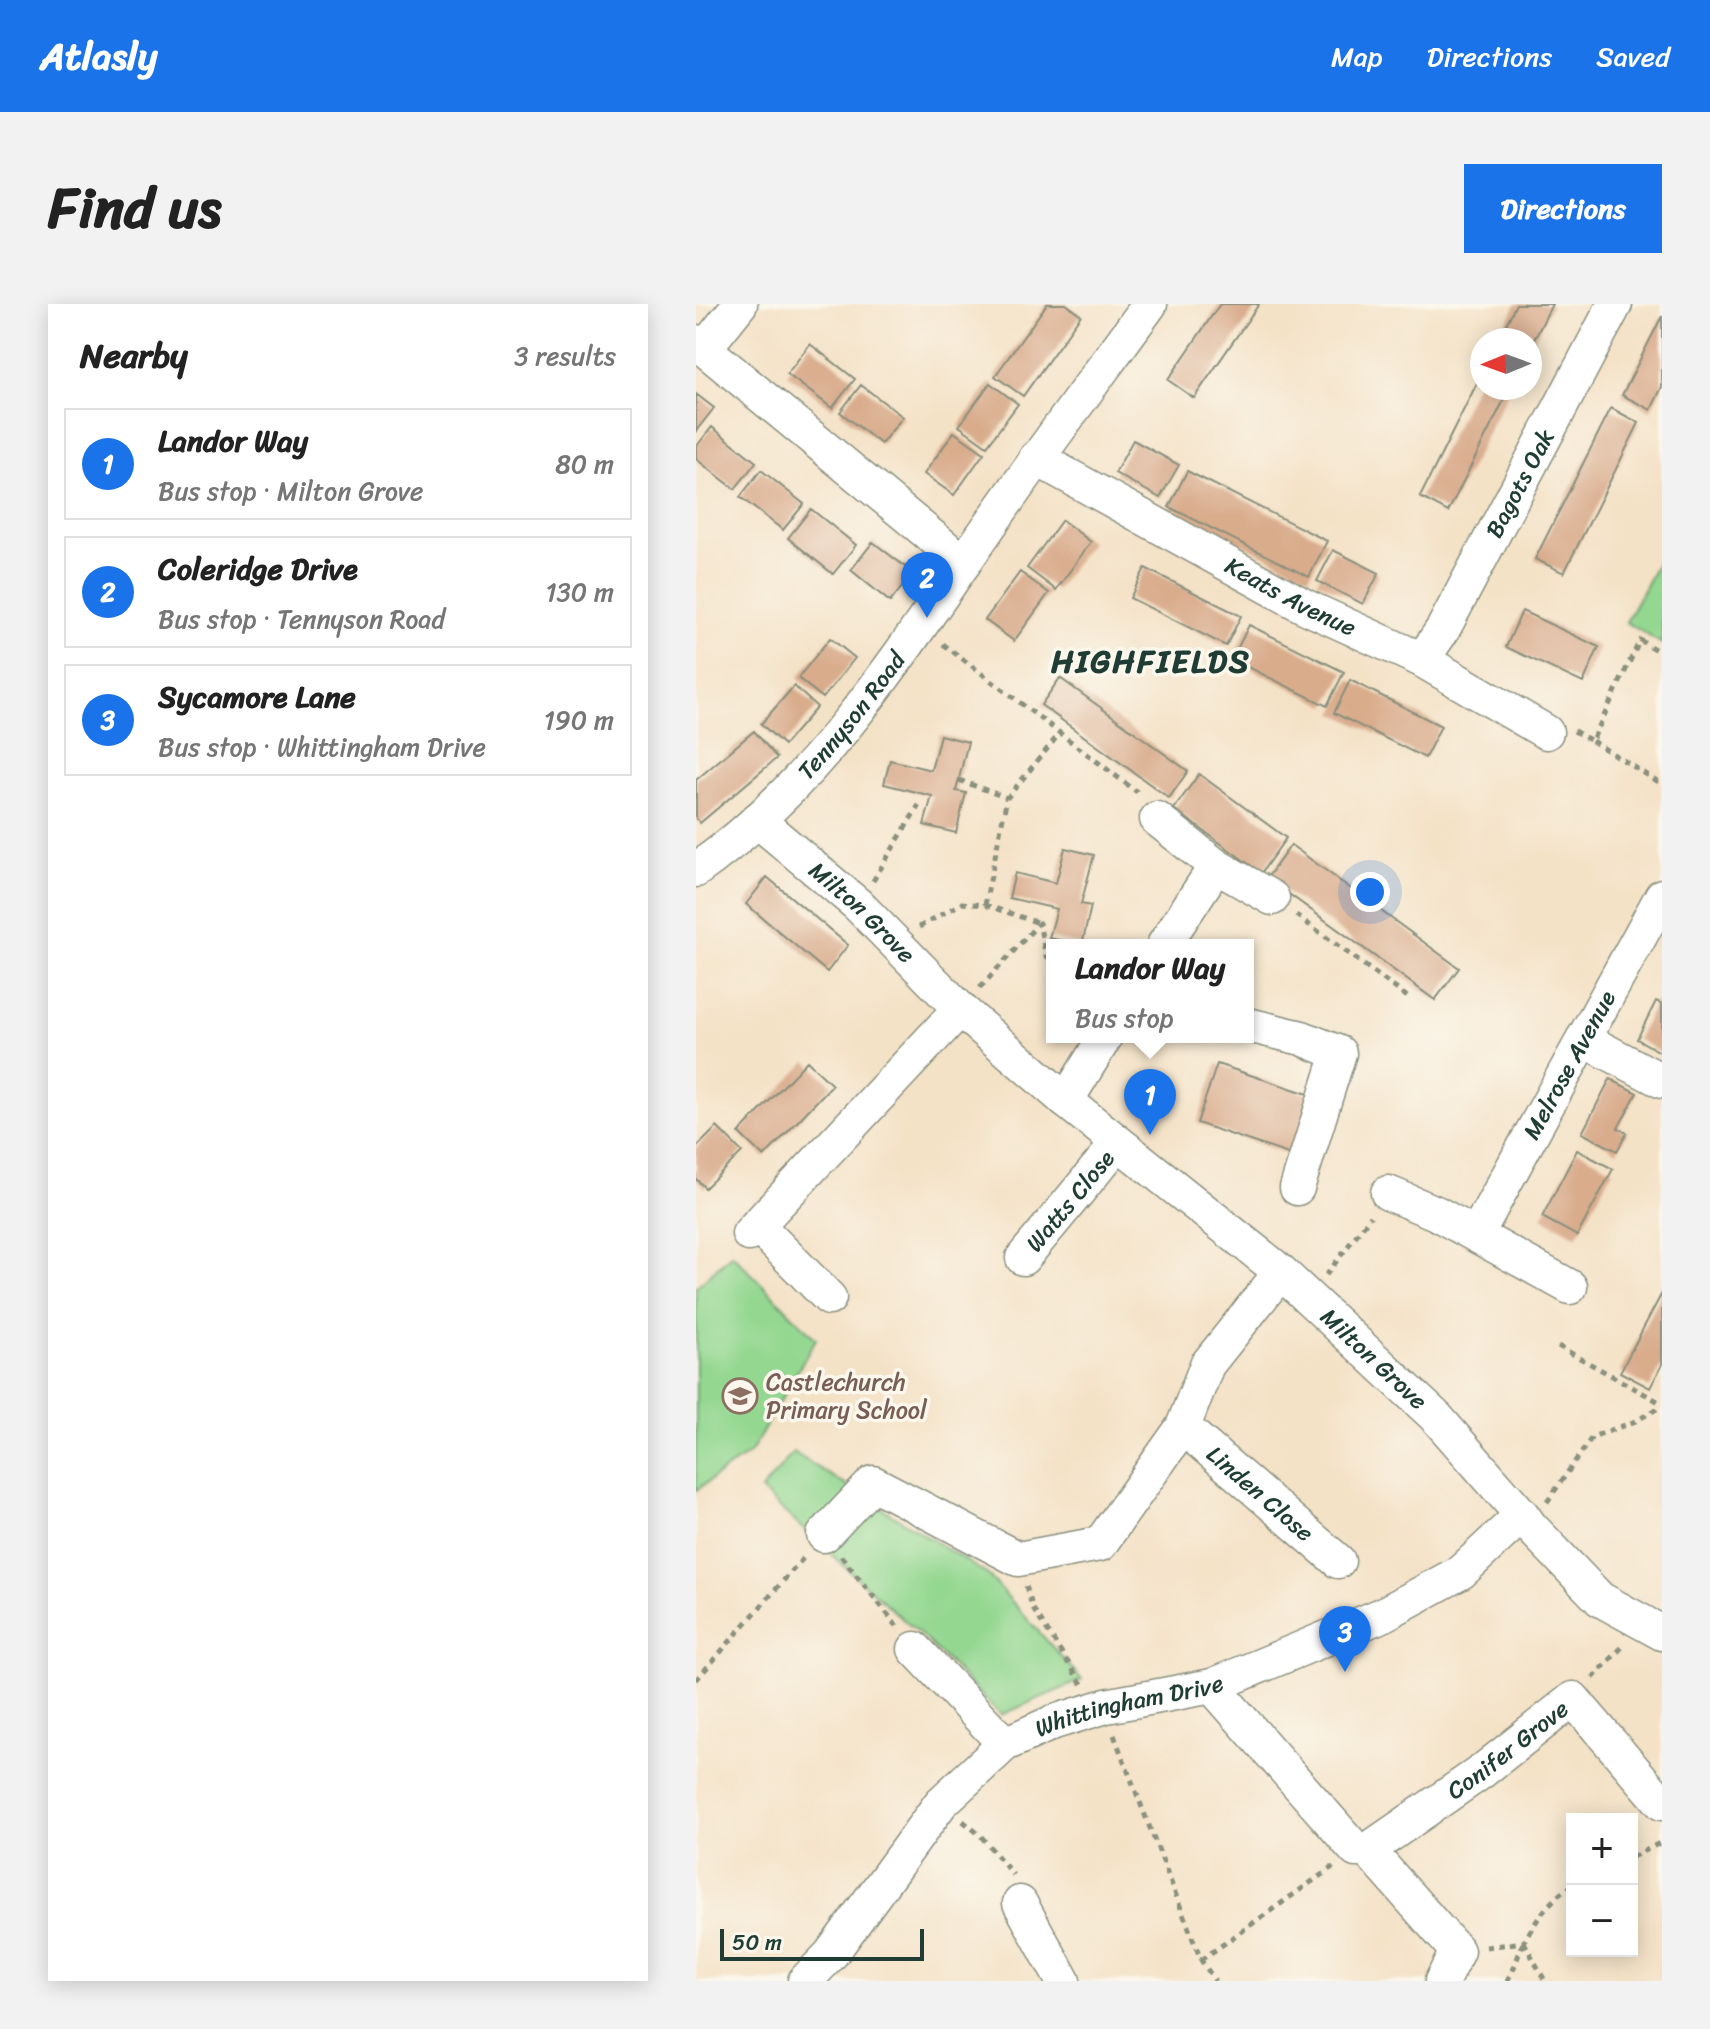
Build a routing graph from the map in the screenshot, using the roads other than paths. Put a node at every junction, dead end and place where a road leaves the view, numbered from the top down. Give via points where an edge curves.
1 (740, 304) edge
2 (1150, 304) edge
3 (1615, 304) edge
4 (700, 345) edge
5 (1036, 458) junction
6 (964, 563) junction
7 (1422, 660) junction
8 (1546, 732) road end
9 (1157, 819) dead end
10 (757, 820) junction
11 (1216, 866) junction
12 (696, 870) edge
13 (1662, 896) edge
14 (1272, 898) road end
15 (1168, 939) edge
16 (960, 1009) junction
17 (1254, 1026) edge
18 (1583, 1039) junction
19 (1101, 1043) edge
20 (1662, 1081) edge
21 (1066, 1101) junction
22 (1118, 1143) junction
23 (1297, 1188) dead end
24 (1388, 1193) road end
25 (1476, 1235) junction
26 (1023, 1258) dead end
27 (1281, 1272) junction
28 (1570, 1287) dead end
29 (829, 1298) dead end
30 (1183, 1427) junction
31 (1526, 1520) junction
32 (824, 1535) road end
33 (1338, 1561) dead end
34 (1653, 1628) edge
35 (915, 1649) road end
36 (1212, 1686) junction
37 (1005, 1744) junction
38 (1662, 1803) edge
39 (1362, 1850) junction
40 (1020, 1903) road end
41 (1450, 1966) edge
42 (805, 1981) edge
43 (1063, 1981) edge

1 - 4 street
2 - 5 street, Tennyson Road
3 - 7 street, Bagots Oak
4 - 6 street
5 - 6 street, Tennyson Road
5 - 7 street, Keats Avenue via 1304,606
6 - 10 street, Tennyson Road via 820,758
7 - 8 street, Keats Avenue
9 - 11 street
10 - 12 street, Tennyson Road
10 - 16 street, Milton Grove via 858,905
11 - 14 street
11 - 15 street
13 - 18 street, Melrose Avenue
16 - 21 street, Milton Grove
16 - 29 street via 753,1230
17 - 23 street via 1339,1053
18 - 20 street
18 - 25 street, Melrose Avenue
19 - 21 street
21 - 22 street, Milton Grove
22 - 26 street, Watts Close
22 - 27 street, Milton Grove
24 - 25 street
25 - 28 street
27 - 30 street via 1207,1365
27 - 31 street, Milton Grove via 1437,1418
30 - 32 street via 1100,1544 1018,1559 873,1483
30 - 33 street, Linden Close
31 - 34 street, Milton Grove via 1600,1599
31 - 36 street, Whittingham Drive via 1461,1572 1382,1615
35 - 37 street
36 - 37 street, Whittingham Drive via 1102,1707
36 - 39 street
37 - 42 street, Whittingham Drive via 941,1803 831,1954
38 - 39 street, Conifer Grove via 1573,1699 1481,1772
39 - 41 street
40 - 43 street

